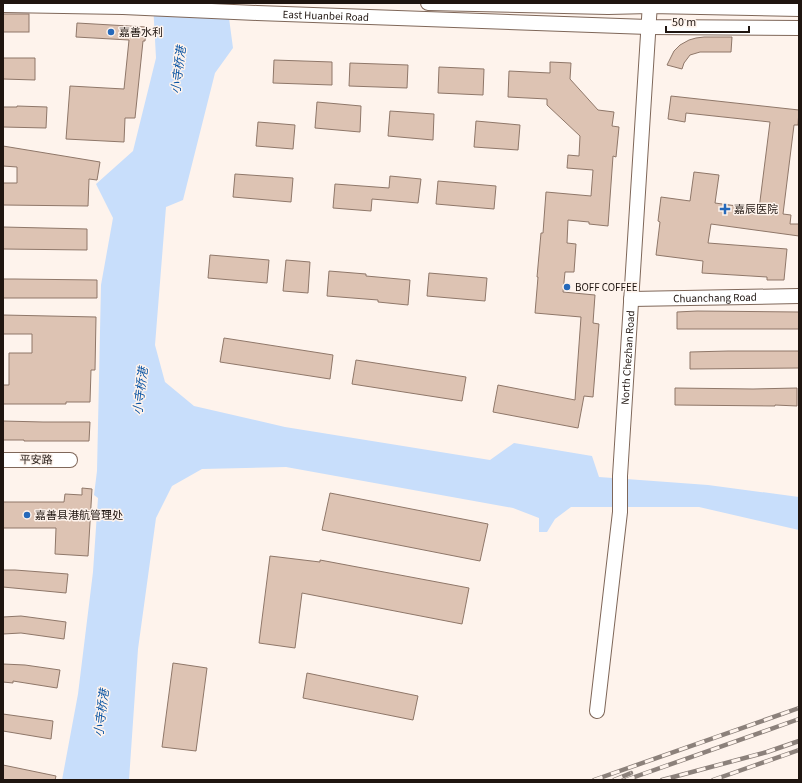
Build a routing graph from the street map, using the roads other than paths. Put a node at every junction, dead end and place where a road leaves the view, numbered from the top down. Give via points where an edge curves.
1 (428, 3) edge
2 (3, 5) edge
3 (650, 5) edge
4 (799, 9) edge
5 (648, 27) junction
6 (799, 28) edge
7 (799, 296) edge
8 (631, 299) junction
9 (3, 460) edge
10 (70, 460) dead end
11 (597, 711) dead end

1 - 3 street via 608,7
2 - 5 street, East Huanbei Road via 123,7
3 - 4 street
3 - 5 street, North Chezhan Road
5 - 6 street, East Huanbei Road
5 - 8 street, North Chezhan Road
7 - 8 street, Chuanchang Road
8 - 11 street, North Chezhan Road via 620,512
9 - 10 street, 平安路

